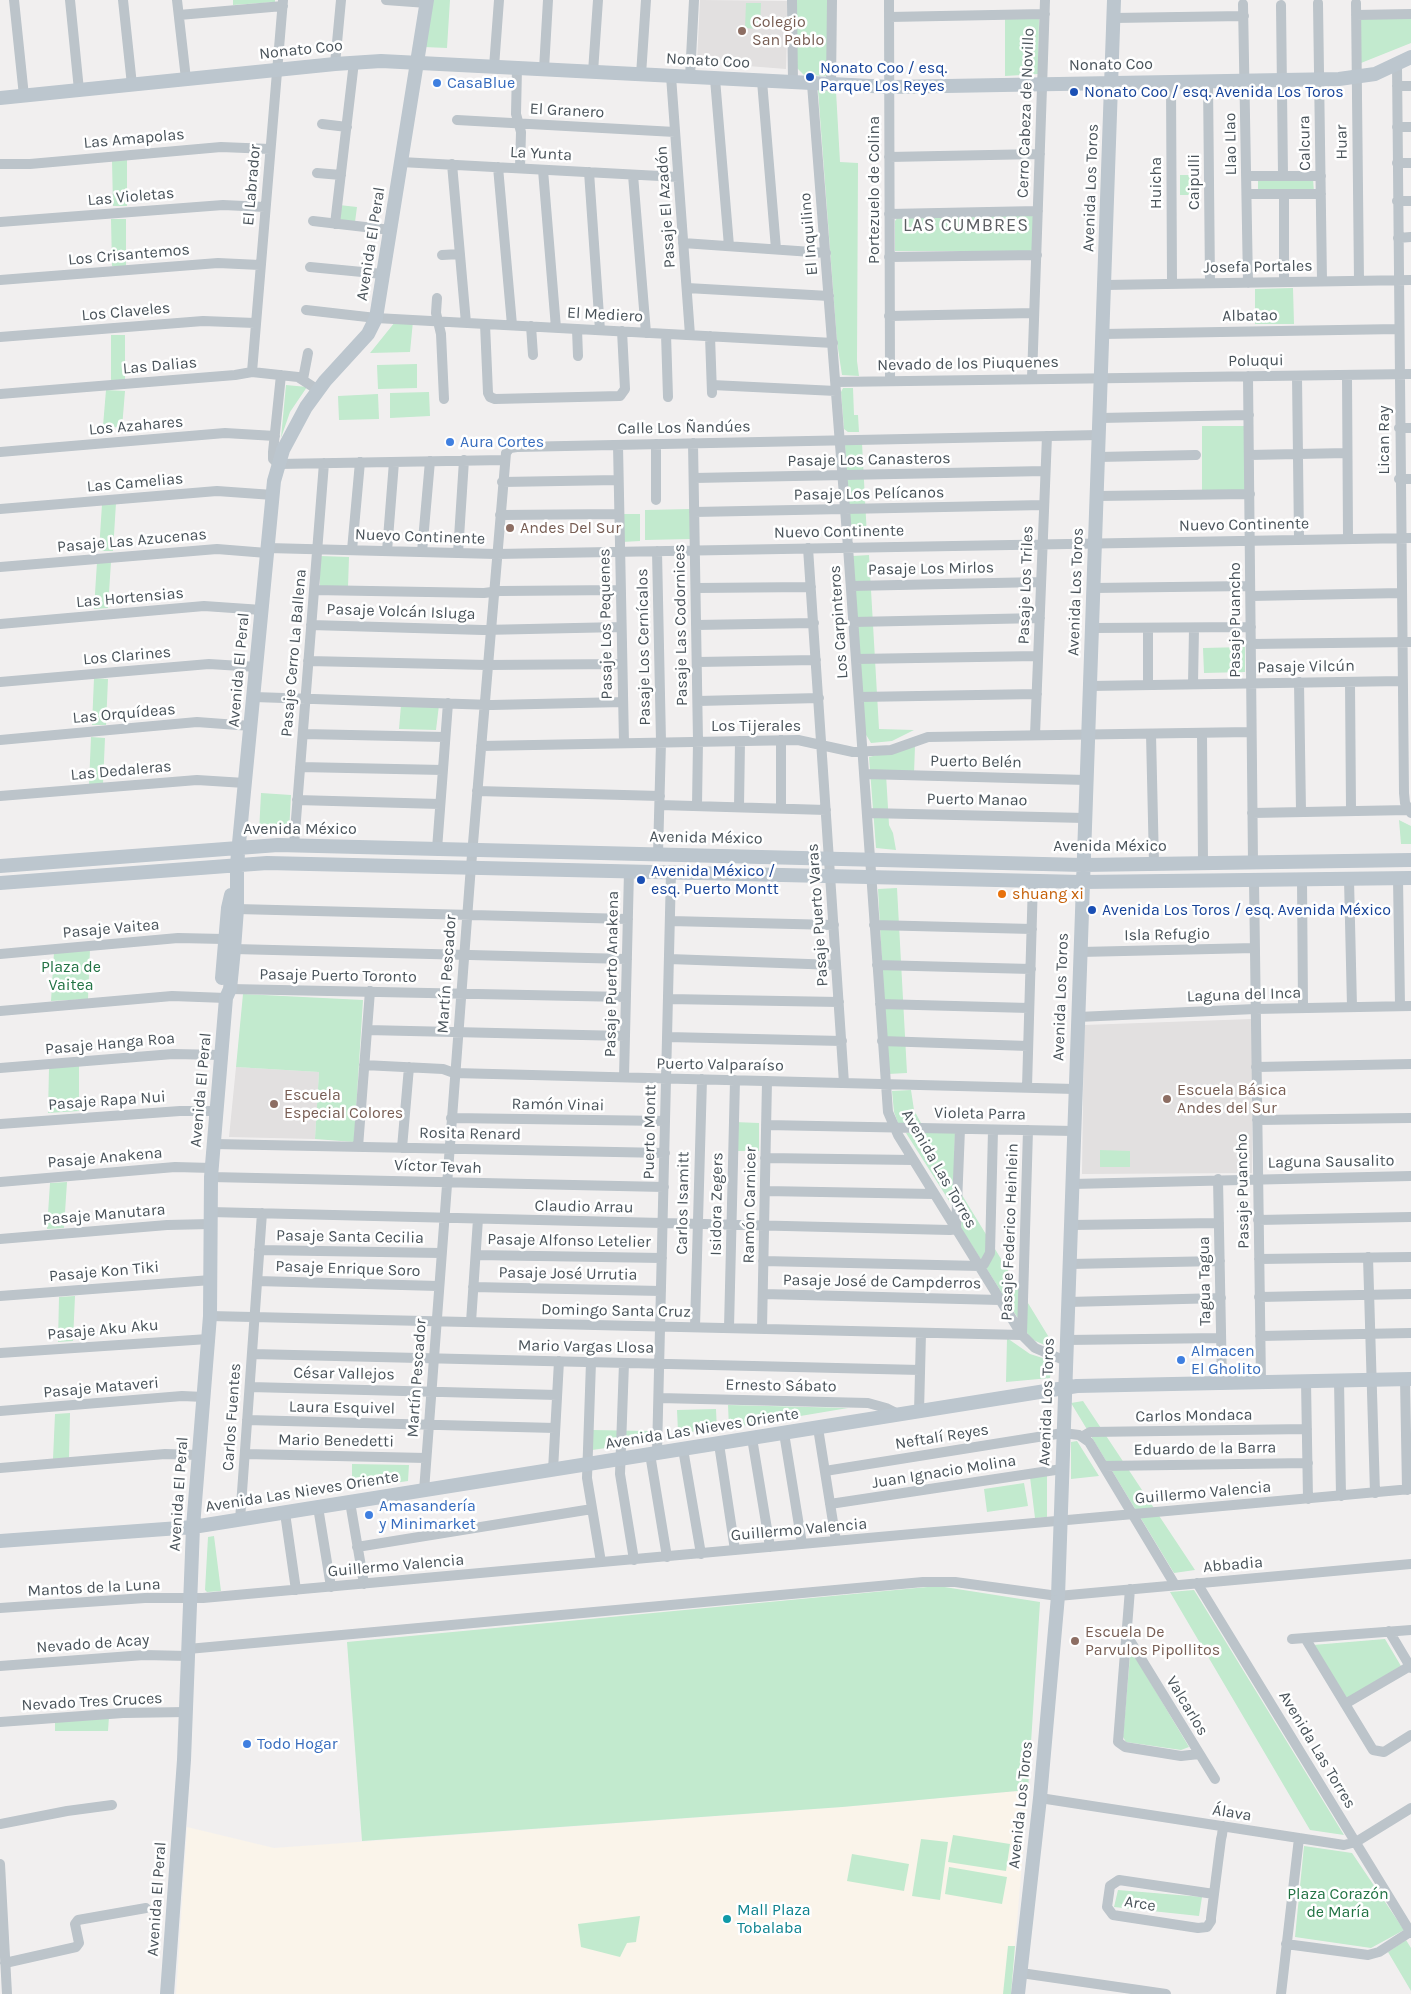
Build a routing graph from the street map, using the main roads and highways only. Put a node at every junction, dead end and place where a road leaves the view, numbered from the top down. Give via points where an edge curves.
1 (1114, 0) edge
2 (427, 1) edge
3 (1411, 57) edge
4 (417, 62) junction
5 (1112, 83) junction
6 (0, 98) edge
7 (239, 847) junction
8 (1411, 860) edge
9 (237, 864) junction
10 (1083, 865) junction
11 (0, 866) edge
12 (1404, 878) edge
13 (236, 879) junction
14 (1082, 882) junction
15 (0, 883) edge
16 (229, 944) junction
17 (1408, 1379) edge
18 (1065, 1388) junction
19 (193, 1527) junction
20 (0, 1541) edge
21 (167, 1994) edge
22 (1018, 1994) edge

1 - 5 main road, Avenida Los Toros
2 - 4 main road, Avenida El Peral
3 - 5 main road, Nonato Coo via 1374,74 1356,78
4 - 5 main road, Nonato Coo via 890,87
4 - 6 main road, Nonato Coo via 354,62
4 - 7 main road, Avenida El Peral via 376,318 368,334 318,390 296,425 278,464
5 - 10 main road, Avenida Los Toros
7 - 9 main road, Avenida El Peral
7 - 10 main road, Avenida México via 294,845
7 - 11 main road, Avenida México
8 - 10 main road, Avenida México
9 - 13 main road, Avenida El Peral
9 - 14 main road
9 - 15 main road
10 - 14 main road, Avenida Los Toros
12 - 14 main road
13 - 16 main road, Avenida El Peral via 237,910
13 - 16 main road, Avenida El Peral via 228,908
14 - 18 main road, Avenida Los Toros
16 - 19 main road, Avenida El Peral via 222,988 228,993 211,1172 212,1280
17 - 18 main road, Avenida Las Nieves Oriente
18 - 19 main road, Avenida Las Nieves Oriente
18 - 22 main road, Avenida Los Toros via 1058,1596
19 - 20 main road, Avenida Las Nieves Oriente
19 - 21 main road, Avenida El Peral via 186,1712

